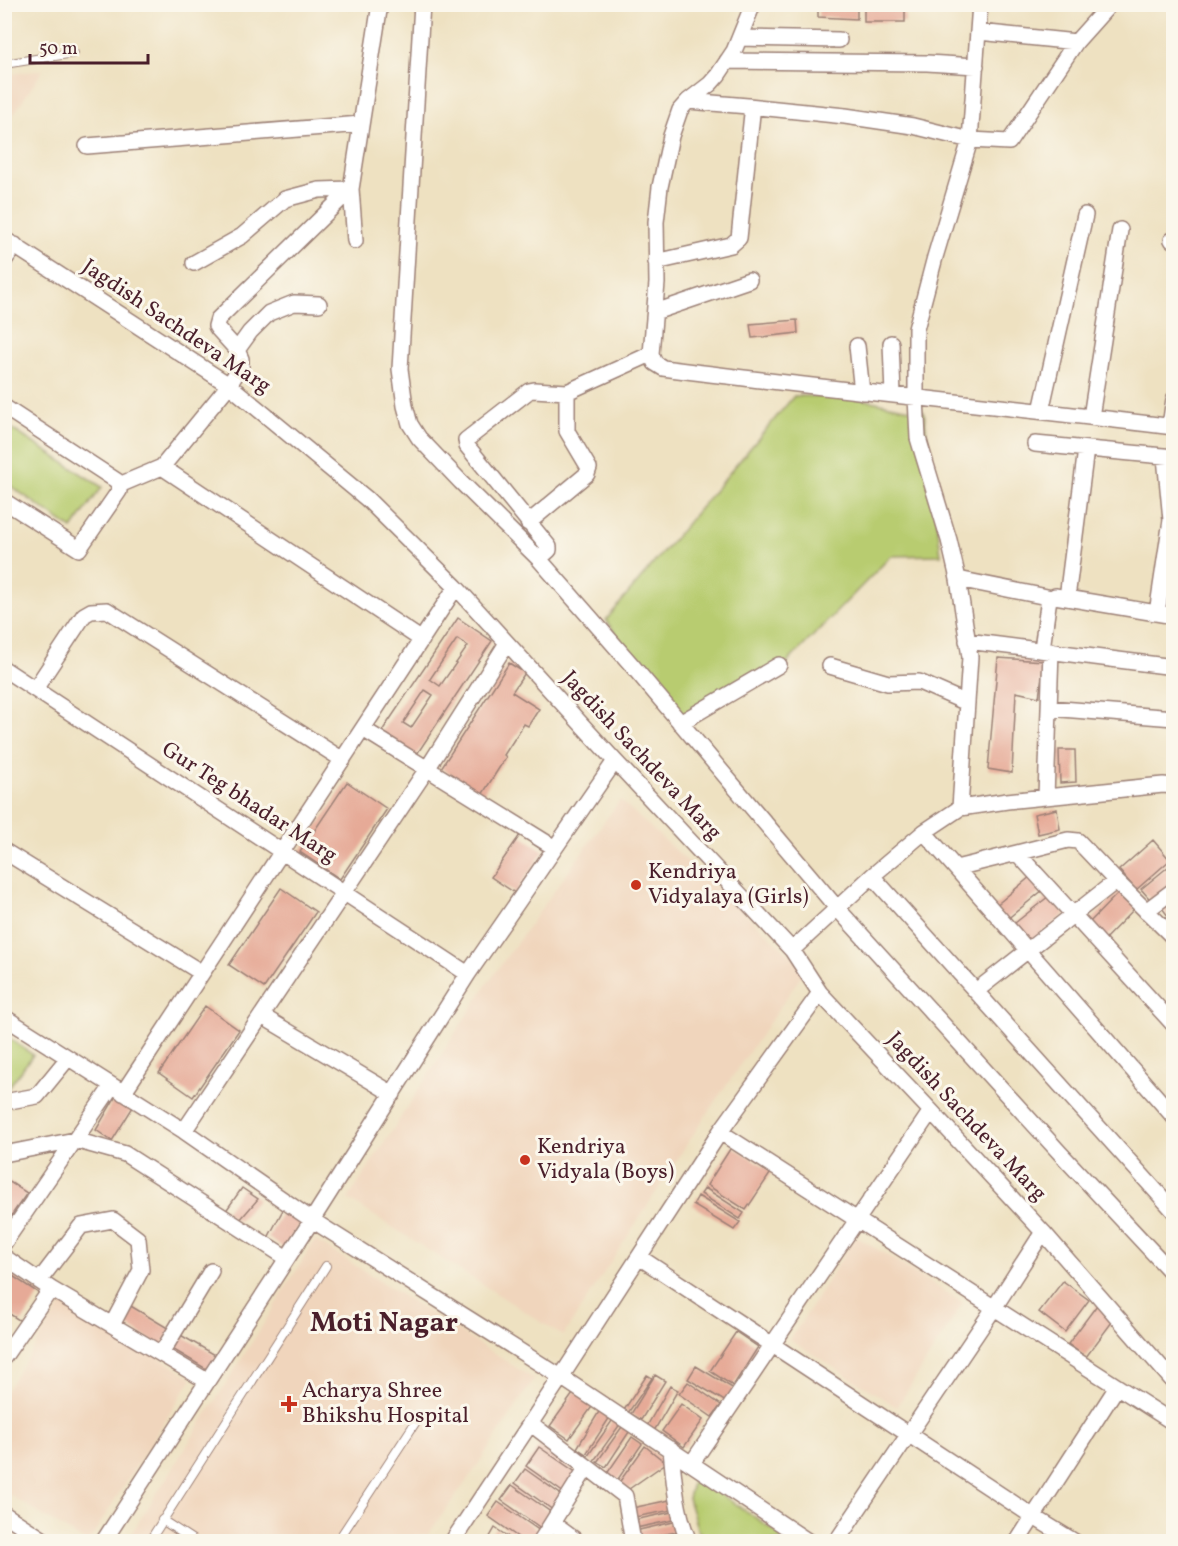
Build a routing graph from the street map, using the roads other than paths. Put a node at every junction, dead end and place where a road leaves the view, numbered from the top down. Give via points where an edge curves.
1 (380, 4) edge
2 (422, 4) edge
3 (753, 4) edge
4 (980, 4) edge
5 (1110, 4) edge
6 (979, 32) junction
7 (740, 38) junction
8 (839, 40) dead end
9 (1076, 42) junction
10 (74, 53) dead end
11 (727, 61) junction
12 (4, 64) edge
13 (976, 66) junction
14 (688, 101) junction
15 (748, 106) junction
16 (361, 124) junction
17 (969, 140) junction
18 (87, 146) dead end
19 (351, 189) junction
20 (1085, 215) dead end
21 (1120, 230) dead end
22 (355, 241) dead end
23 (10, 242) edge
24 (4, 261) edge
25 (656, 262) junction
26 (194, 263) dead end
27 (749, 280) dead end
28 (320, 304) dead end
29 (655, 312) junction
30 (891, 343) dead end
31 (857, 346) dead end
32 (237, 350) junction
33 (651, 354) junction
34 (229, 386) junction
35 (567, 392) junction
36 (862, 392) junction
37 (893, 394) junction
38 (916, 397) junction
39 (1173, 399) edge
40 (4, 407) edge
41 (1041, 411) junction
42 (1091, 417) junction
43 (1170, 427) edge
44 (1035, 444) dead end
45 (1086, 449) junction
46 (1169, 457) edge
47 (162, 467) junction
48 (119, 487) junction
49 (4, 501) edge
50 (528, 523) junction
51 (539, 559) junction
52 (958, 579) junction
53 (456, 587) junction
54 (1060, 598) junction
55 (1157, 613) junction
56 (1173, 616) edge
57 (422, 639) junction
58 (967, 641) junction
59 (507, 643) junction
60 (1047, 650) junction
61 (779, 665) dead end
62 (830, 666) dead end
63 (1173, 667) edge
64 (5, 670) edge
65 (35, 689) junction
66 (967, 703) junction
67 (1049, 708) junction
68 (1173, 718) edge
69 (680, 723) junction
70 (363, 729) junction
71 (343, 759) junction
72 (615, 761) junction
73 (427, 769) junction
74 (1173, 786) edge
75 (1046, 797) junction
76 (960, 808) junction
77 (924, 832) junction
78 (555, 848) junction
79 (4, 851) edge
80 (282, 851) junction
81 (1017, 853) junction
82 (956, 868) junction
83 (872, 876) junction
84 (1116, 881) junction
85 (1173, 890) edge
86 (345, 893) junction
87 (836, 907) junction
88 (1146, 911) junction
89 (1072, 915) junction
90 (1173, 938) edge
91 (792, 950) junction
92 (1027, 950) junction
93 (202, 973) junction
94 (468, 974) junction
95 (976, 991) junction
96 (820, 993) junction
97 (262, 1016) junction
98 (4, 1017) edge
99 (1173, 1025) edge
100 (68, 1058) junction
101 (118, 1089) junction
102 (393, 1094) junction
103 (4, 1102) edge
104 (931, 1111) junction
105 (1173, 1117) edge
106 (184, 1131) junction
107 (720, 1132) junction
108 (75, 1140) junction
109 (4, 1154) edge
110 (1173, 1211) edge
111 (312, 1220) junction
112 (857, 1220) junction
113 (1043, 1233) junction
114 (4, 1243) edge
115 (4, 1257) edge
116 (639, 1257) junction
117 (287, 1258) junction
118 (326, 1266) dead end
119 (211, 1271) dead end
120 (1173, 1275) edge
121 (45, 1285) junction
122 (994, 1308) junction
123 (112, 1325) junction
124 (773, 1345) junction
125 (161, 1354) junction
126 (4, 1357) edge
127 (561, 1377) junction
128 (207, 1381) junction
129 (1173, 1382) edge
130 (1118, 1387) junction
131 (419, 1417) dead end
132 (530, 1423) junction
133 (1173, 1423) edge
134 (909, 1433) junction
135 (671, 1449) junction
136 (692, 1463) junction
137 (587, 1467) junction
138 (4, 1514) edge
139 (1034, 1516) junction
140 (162, 1520) junction
141 (552, 1523) junction
142 (47, 1542) edge
143 (103, 1542) edge
144 (149, 1542) edge
145 (196, 1542) edge
146 (337, 1542) edge
147 (452, 1542) edge
148 (540, 1542) edge
149 (578, 1542) edge
150 (633, 1542) edge
151 (689, 1542) edge
152 (809, 1542) edge
153 (836, 1542) edge
154 (1017, 1542) edge
155 (1075, 1542) edge

1 - 16 street
2 - 51 street via 400,369 405,406 419,438
3 - 7 street
4 - 6 street
5 - 9 street
6 - 9 street
6 - 13 street
7 - 8 street
7 - 11 street
9 - 17 street via 1010,142
10 - 12 lane
11 - 13 street
11 - 14 street via 710,84
13 - 17 street
14 - 15 street
14 - 25 street via 680,110 664,160 656,222
15 - 17 street via 912,126
15 - 25 street via 752,114 739,238 730,245
16 - 18 street
16 - 19 street
17 - 38 street via 916,329
19 - 22 street
19 - 26 street via 319,190 285,199 242,236
19 - 32 street via 218,319 216,326
20 - 41 street
21 - 42 street
23 - 24 street
23 - 34 street, Jagdish Sachdeva Marg
25 - 29 street
27 - 29 street
28 - 32 street via 294,303 269,313
29 - 33 street
30 - 37 street
31 - 36 street
32 - 34 street via 241,366
33 - 35 street
33 - 36 street via 663,368
34 - 47 street
34 - 53 street, Jagdish Sachdeva Marg via 367,499
35 - 50 street via 567,431 589,471
35 - 50 street via 529,391 466,440
36 - 37 street
37 - 38 street
38 - 41 street
38 - 52 street via 918,438
39 - 43 street
40 - 48 street via 117,481
41 - 42 street
42 - 43 street
44 - 45 street
45 - 46 street
45 - 54 street
46 - 55 street via 1171,520
47 - 48 street
47 - 57 street
48 - 49 street via 79,549
50 - 51 street via 549,547
51 - 69 street
52 - 54 street
52 - 58 street
53 - 57 street
53 - 59 street, Jagdish Sachdeva Marg
54 - 55 street
54 - 60 street via 1049,600
55 - 56 street
57 - 70 street
58 - 60 street
58 - 66 street
59 - 72 street, Jagdish Sachdeva Marg
59 - 73 street
60 - 63 street
60 - 67 street
61 - 69 street
62 - 66 street via 888,683 919,682
64 - 65 street, Gur Teg bhadar Marg
65 - 71 street via 84,615 107,610
65 - 80 street, Gur Teg bhadar Marg
66 - 76 street
67 - 68 street
67 - 75 street
69 - 87 street
70 - 71 street
70 - 73 street
71 - 80 street
72 - 78 street
72 - 91 street, Jagdish Sachdeva Marg
73 - 78 street
73 - 86 street
74 - 75 street
75 - 76 street
76 - 77 street
77 - 82 street
77 - 83 street
78 - 94 street
79 - 93 street
80 - 86 street, Gur Teg bhadar Marg
80 - 93 street
81 - 82 street
81 - 84 street via 1078,841
81 - 89 street
82 - 92 street
83 - 87 street
83 - 95 street
84 - 88 street
84 - 89 street
85 - 88 street
86 - 94 street, Gur Teg bhadar Marg
86 - 97 street
87 - 91 street
87 - 120 street
88 - 90 street
89 - 92 street
89 - 99 street
91 - 96 street, Jagdish Sachdeva Marg
92 - 95 street
92 - 105 street
93 - 101 street
94 - 102 street
95 - 110 street
96 - 104 street, Jagdish Sachdeva Marg
96 - 107 street
97 - 102 street
97 - 106 street
98 - 100 street
100 - 101 street
100 - 103 street via 37,1096
101 - 106 street
101 - 108 street
102 - 111 street
104 - 112 street
104 - 113 street, Jagdish Sachdeva Marg
106 - 111 street
107 - 112 street
107 - 116 street
108 - 109 street
108 - 114 street
108 - 117 street via 125,1154
111 - 117 street
111 - 127 street
112 - 122 street
112 - 124 street
113 - 122 street
113 - 129 street, Jagdish Sachdeva Marg
115 - 121 street
116 - 124 street
116 - 127 street
117 - 128 street
118 - 140 lane
119 - 125 street
121 - 123 street
121 - 123 street via 81,1226 113,1220 138,1239 141,1270
121 - 126 street
122 - 130 street
122 - 134 street
123 - 125 street
124 - 134 street
124 - 136 street
125 - 128 street
127 - 132 street
127 - 135 street
128 - 143 street
130 - 133 street
130 - 139 street
131 - 146 lane
132 - 137 street
132 - 147 street
134 - 139 street
134 - 153 street
135 - 136 street
135 - 151 street via 675,1497
136 - 152 street
137 - 141 street
137 - 150 street via 625,1496
138 - 142 street
139 - 154 street
139 - 155 street
140 - 144 lane
140 - 145 lane
141 - 148 street
141 - 149 street

